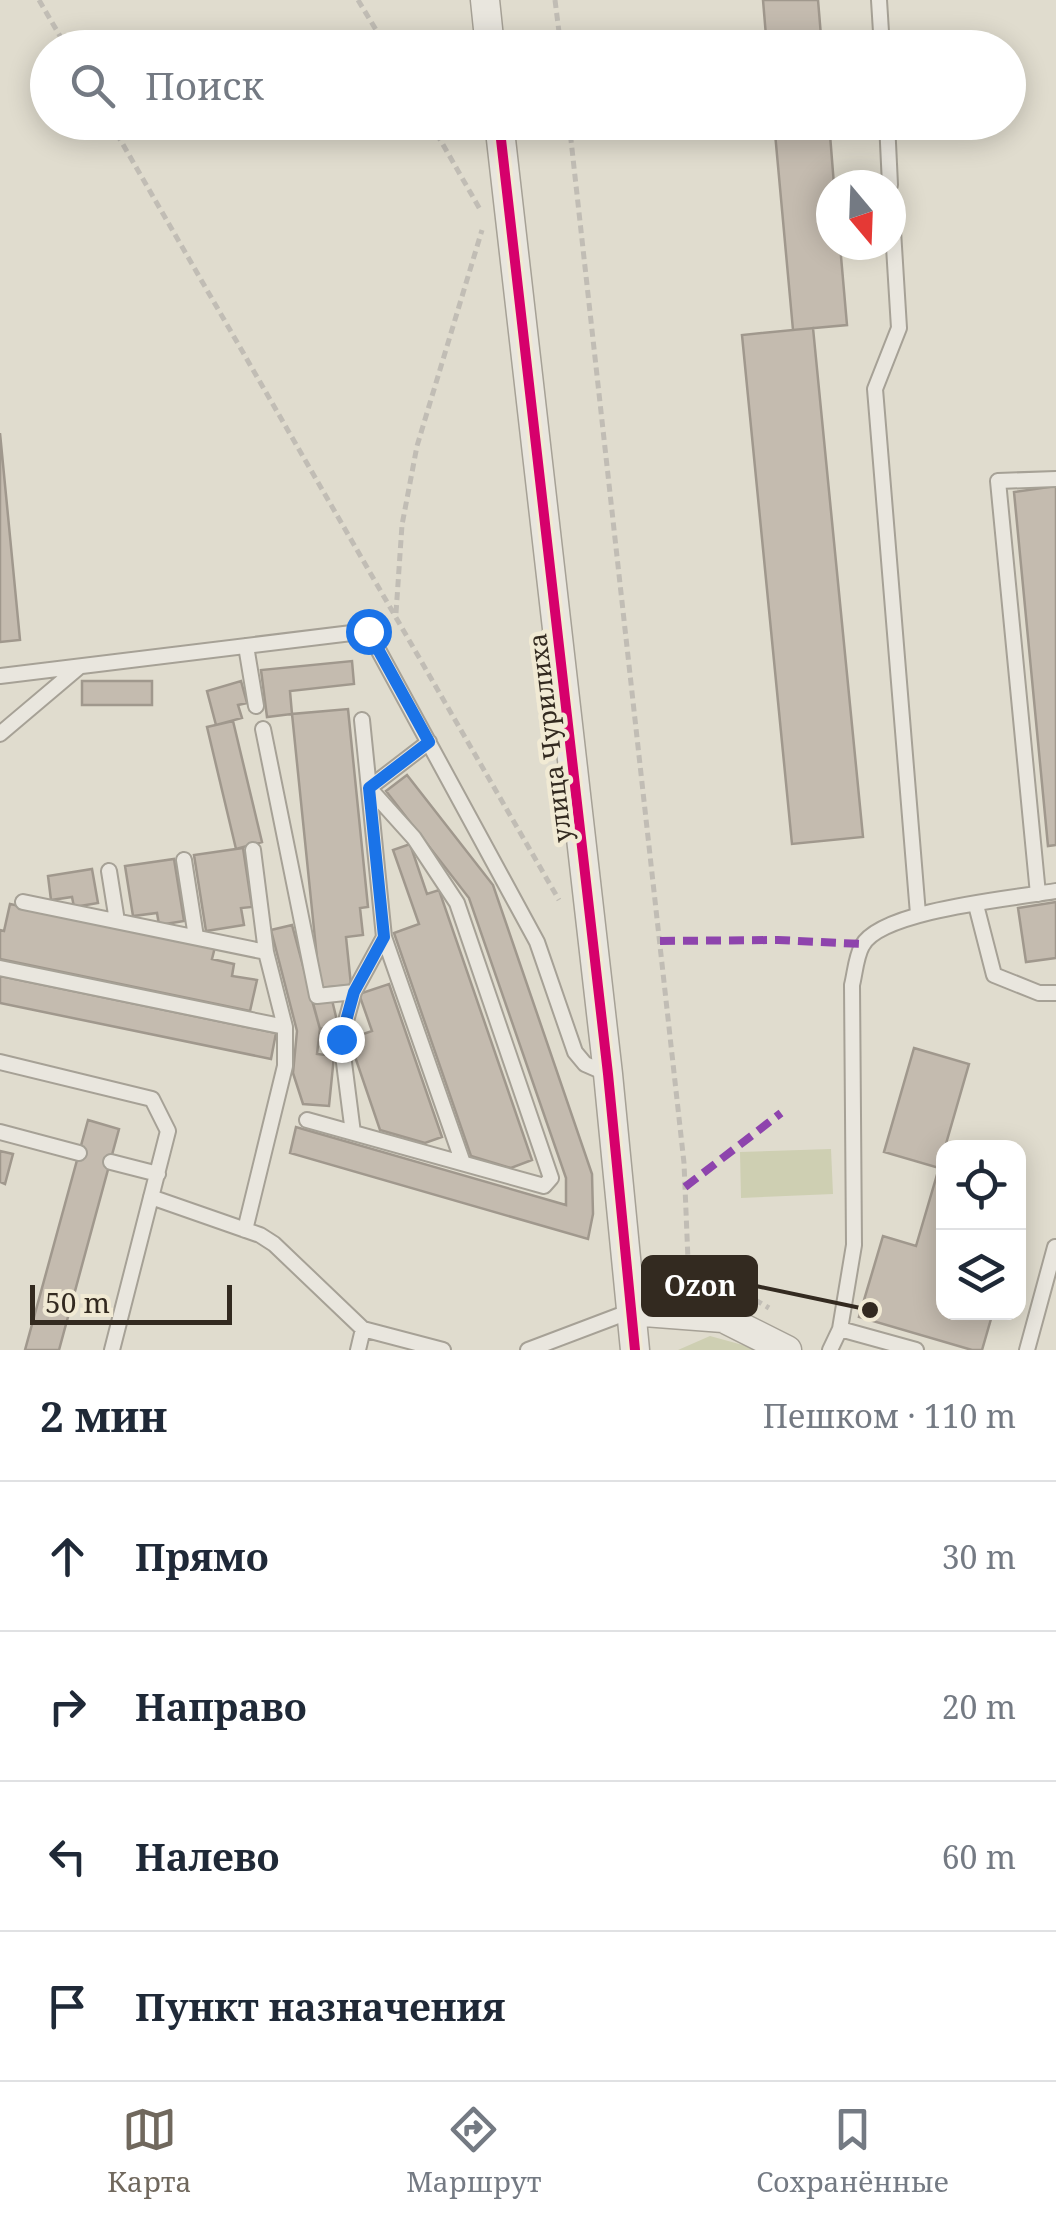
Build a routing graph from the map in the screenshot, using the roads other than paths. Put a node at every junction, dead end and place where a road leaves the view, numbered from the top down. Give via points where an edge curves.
1 (485, 0) edge
2 (879, 0) edge
3 (488, 30) edge
4 (881, 30) edge
5 (501, 140) edge
6 (887, 140) edge
7 (889, 170) edge
8 (895, 260) edge
9 (1056, 479) edge
10 (246, 646) junction
11 (79, 668) junction
12 (0, 676) edge
13 (256, 706) dead end
14 (362, 720) dead end
15 (262, 730) dead end
16 (0, 734) edge
17 (429, 742) junction
18 (369, 788) junction
19 (253, 850) dead end
20 (184, 860) dead end
21 (109, 871) dead end
22 (1056, 891) edge
23 (1038, 894) junction
24 (24, 902) dead end
25 (976, 905) junction
26 (918, 914) junction
27 (117, 921) junction
28 (196, 937) junction
29 (384, 937) junction
30 (266, 952) junction
31 (0, 968) edge
32 (354, 992) junction
33 (1056, 993) edge
34 (285, 1027) junction
35 (0, 1062) edge
36 (608, 1074) junction
37 (307, 1120) dead end
38 (0, 1132) edge
39 (354, 1133) junction
40 (78, 1153) dead end
41 (110, 1162) dead end
42 (463, 1164) junction
43 (158, 1174) junction
44 (151, 1197) junction
45 (246, 1230) junction
46 (1055, 1247) edge
47 (631, 1311) junction
48 (363, 1329) junction
49 (840, 1329) junction
50 (112, 1350) edge
51 (358, 1350) edge
52 (443, 1350) edge
53 (528, 1350) edge
54 (635, 1350) edge
55 (786, 1350) edge
56 (830, 1350) edge
57 (916, 1350) edge
58 (1026, 1350) edge

1 - 3 street
2 - 4 lane
5 - 36 street, улица Чурилиха
6 - 7 lane
8 - 26 lane via 899,328 875,389
9 - 23 lane via 998,481
10 - 11 lane
10 - 13 lane
10 - 17 lane via 368,631
11 - 12 lane
11 - 16 lane
14 - 18 lane
15 - 32 lane via 317,996
17 - 18 lane
17 - 36 lane via 537,942 575,1052
18 - 29 lane
18 - 42 lane via 414,838 456,903 552,1178 544,1186
19 - 30 lane
20 - 28 lane
21 - 27 lane
22 - 23 lane
23 - 25 lane
24 - 27 lane
25 - 26 lane
25 - 33 lane via 994,975
26 - 49 lane via 885,926 862,944 852,984 854,1245
27 - 28 lane
28 - 30 lane
29 - 32 lane
29 - 42 lane
30 - 34 lane
31 - 34 lane
32 - 39 lane via 341,1039
34 - 45 lane via 284,1066
35 - 43 lane via 152,1100 168,1131
36 - 47 street, улица Чурилиха
37 - 39 lane
38 - 40 lane
39 - 42 lane
41 - 43 lane
43 - 44 lane
44 - 45 lane
44 - 50 lane
45 - 48 lane via 274,1244
46 - 58 lane
47 - 53 lane
47 - 54 street, улица Чурилиха
47 - 55 street via 723,1318
48 - 51 lane
48 - 52 lane
49 - 56 lane
49 - 57 lane

